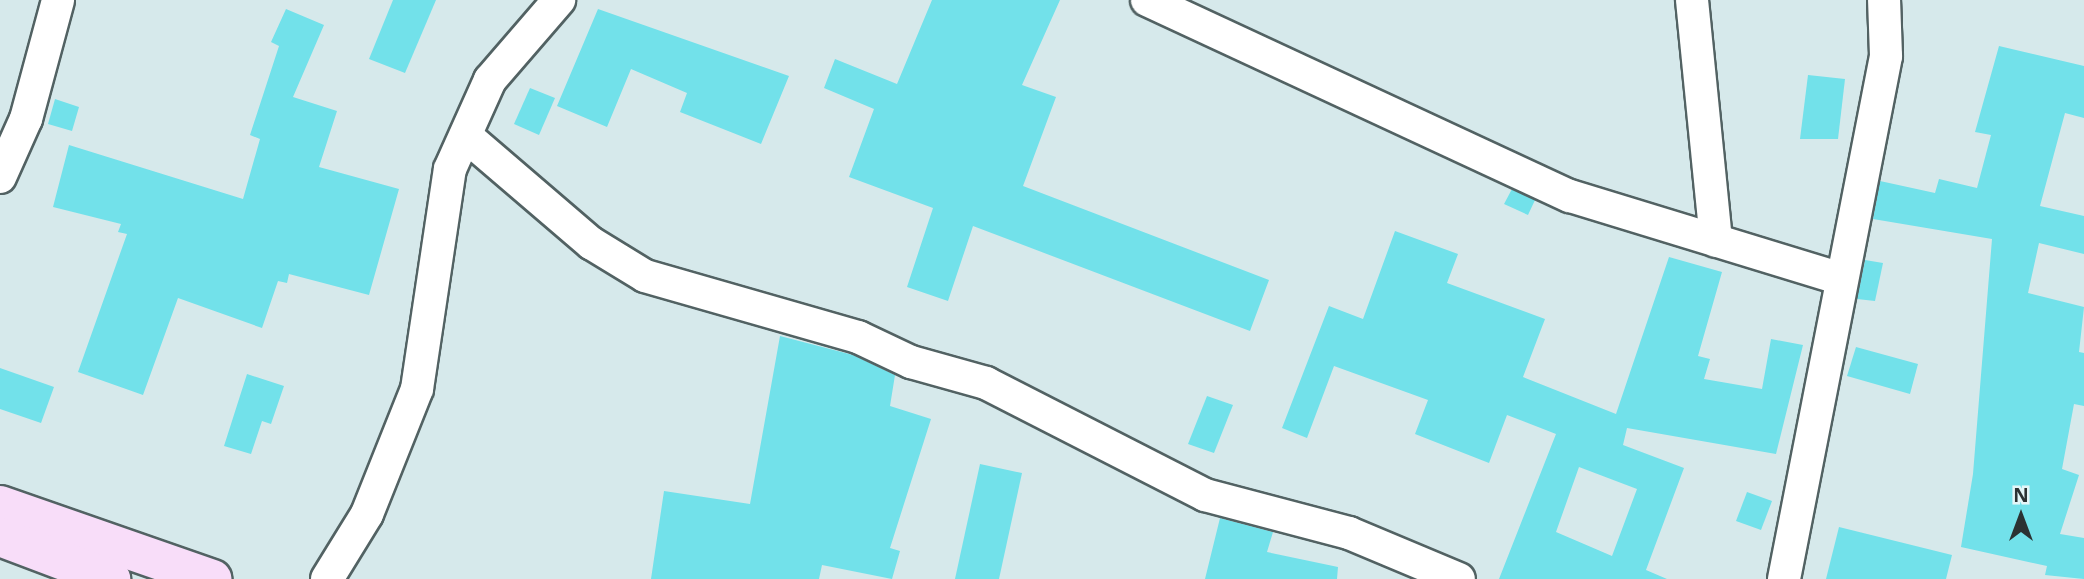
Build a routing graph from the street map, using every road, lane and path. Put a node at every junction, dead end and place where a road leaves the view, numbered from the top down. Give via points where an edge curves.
1 (58, 0) edge
2 (559, 0) edge
3 (1147, 0) edge
4 (1692, 0) edge
5 (1884, 0) edge
6 (466, 136) junction
7 (0, 177) edge
8 (1716, 241) junction
9 (1838, 278) junction
10 (0, 505) edge
11 (0, 537) edge
12 (111, 579) edge
13 (213, 579) edge
14 (327, 579) edge
15 (1459, 579) edge
16 (1784, 579) edge

1 - 7 street via 26,118
2 - 6 street via 490,80
3 - 8 street via 1323,77 1453,146 1570,196
4 - 8 street
5 - 9 street via 1886,56
6 - 14 street via 443,192 417,388 367,514
6 - 15 street via 591,243 645,276 847,333 911,362 986,383 1205,495 1349,533
8 - 9 street
9 - 16 street
10 - 13 main road
11 - 12 main road

